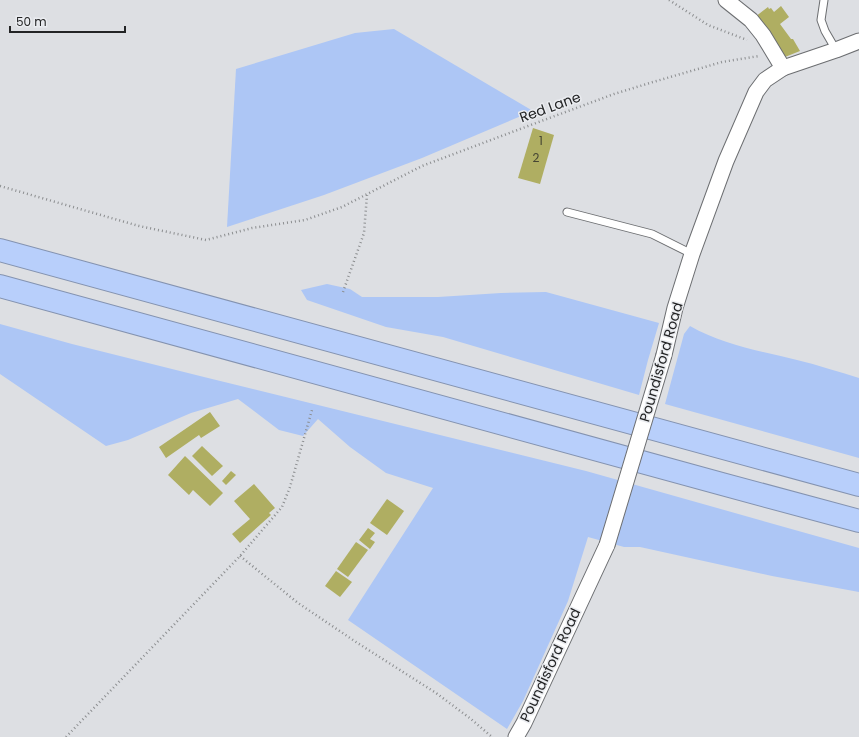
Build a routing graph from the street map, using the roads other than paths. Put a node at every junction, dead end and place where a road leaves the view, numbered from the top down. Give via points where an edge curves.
1 (726, 0) edge
2 (824, 0) edge
3 (859, 41) edge
4 (836, 50) junction
5 (783, 68) junction
6 (567, 212) dead end
7 (0, 250) edge
8 (692, 254) junction
9 (0, 286) edge
10 (859, 485) edge
11 (859, 521) edge
12 (516, 737) edge

1 - 5 street via 751,20
2 - 4 lane via 821,20
3 - 4 street, Poundisford Road
4 - 5 street, Poundisford Road
5 - 8 street, Poundisford Road via 765,80 756,92 726,161
6 - 8 lane via 652,234
7 - 10 highway
8 - 12 street, Poundisford Road, bridge via 606,545
9 - 11 highway

